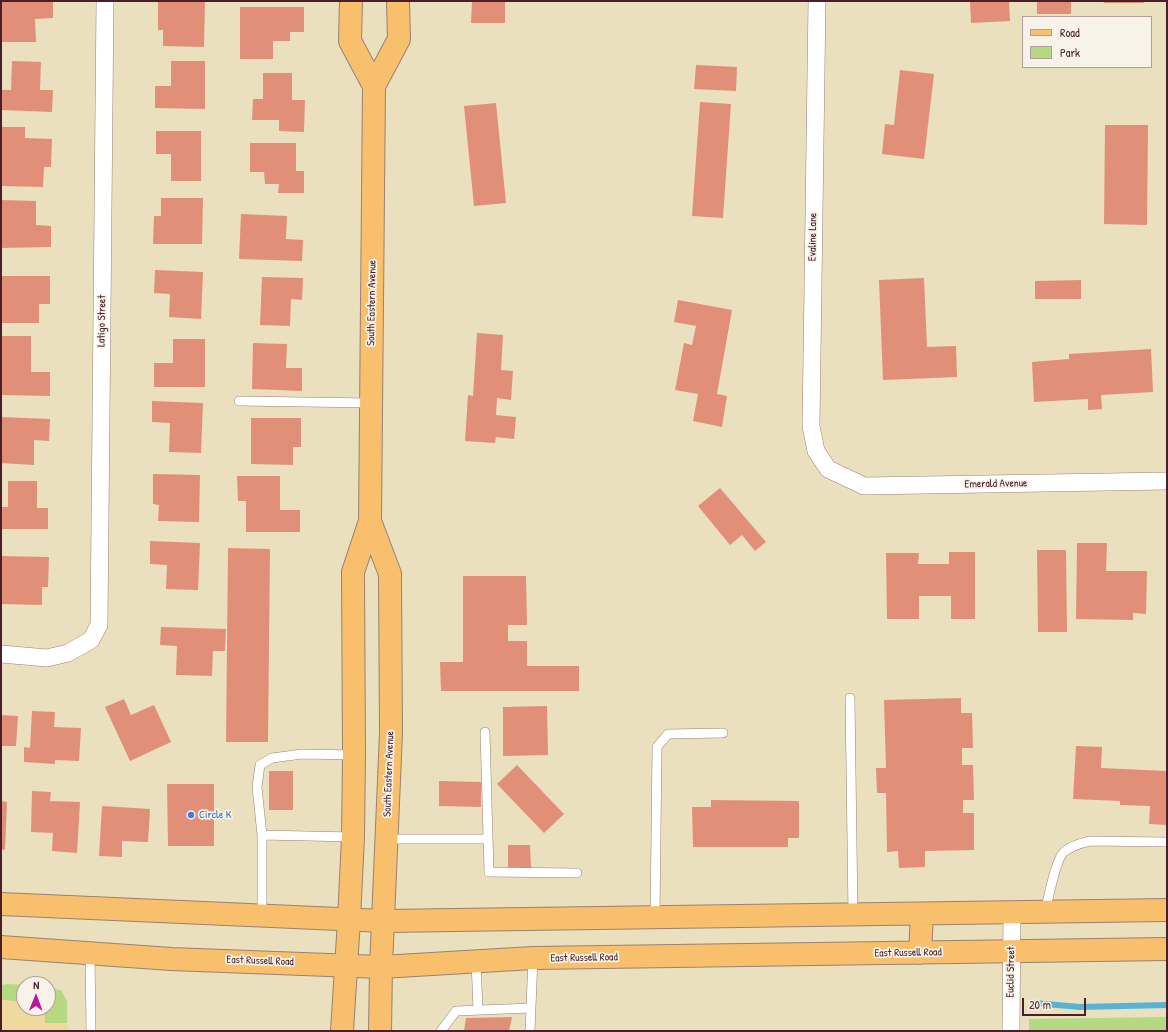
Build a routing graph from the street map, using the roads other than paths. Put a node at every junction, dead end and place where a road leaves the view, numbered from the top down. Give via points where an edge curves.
1 (105, 1) edge
2 (351, 1) edge
3 (398, 1) edge
4 (816, 1) edge
5 (374, 86) junction
6 (239, 401) dead end
7 (371, 403) junction
8 (828, 469) joint
9 (1167, 481) edge
10 (370, 521) junction
11 (1, 654) edge
12 (850, 698) dead end
13 (485, 732) dead end
14 (723, 733) dead end
15 (354, 755) junction
16 (262, 835) junction
17 (353, 837) junction
18 (387, 839) junction
19 (488, 839) junction
20 (1167, 842) edge
21 (577, 873) dead end
22 (1, 904) edge
23 (1167, 910) edge
24 (1012, 912) junction
25 (1045, 912) junction
26 (853, 914) junction
27 (922, 914) junction
28 (262, 916) junction
29 (656, 918) junction
30 (349, 920) junction
31 (384, 921) junction
32 (1, 947) edge
33 (1167, 948) edge
34 (1011, 952) junction
35 (90, 953) junction
36 (920, 953) junction
37 (533, 958) junction
38 (476, 961) junction
39 (346, 965) junction
40 (381, 967) junction
41 (531, 1008) junction
42 (478, 1010) junction
43 (91, 1031) edge
44 (342, 1031) edge
45 (380, 1031) edge
46 (441, 1031) edge
47 (530, 1031) edge
48 (1011, 1031) edge

1 - 11 street, Latigo Street via 99,625 91,640 68,653 47,658
2 - 5 main road, South Eastern Avenue via 350,41
3 - 5 main road, South Eastern Avenue via 399,39
4 - 8 street, Evaline Lane via 811,426 816,452
5 - 7 main road, South Eastern Avenue
6 - 7 lane
7 - 10 main road, South Eastern Avenue
8 - 9 street, Emerald Avenue via 864,486
10 - 15 main road, South Eastern Avenue via 353,572
10 - 18 main road, South Eastern Avenue via 390,574 391,733
12 - 26 lane
13 - 19 lane
14 - 29 lane via 668,734 657,747
15 - 16 lane via 302,754 272,758 260,765 258,787
15 - 17 main road, South Eastern Avenue
16 - 17 lane
16 - 28 lane
17 - 30 main road, South Eastern Avenue
18 - 19 lane
18 - 31 main road, South Eastern Avenue
19 - 21 lane via 489,872
20 - 25 lane via 1090,841 1063,853
22 - 28 main road
23 - 25 main road
24 - 25 main road
24 - 27 main road
24 - 34 street, Euclid Street
26 - 27 main road
26 - 29 main road
27 - 36 main road
28 - 30 main road
29 - 31 main road
30 - 31 main road
30 - 39 main road, South Eastern Avenue
31 - 40 main road, South Eastern Avenue
32 - 35 main road, East Russell Road
33 - 34 main road, East Russell Road
34 - 36 main road, East Russell Road
34 - 48 street, Euclid Street
35 - 39 main road, East Russell Road via 170,959
35 - 43 lane
36 - 37 main road, East Russell Road
37 - 38 main road, East Russell Road
37 - 41 lane
38 - 40 main road, East Russell Road
38 - 42 lane
39 - 40 main road, East Russell Road
39 - 44 main road, South Eastern Avenue
40 - 45 main road, South Eastern Avenue
41 - 42 lane
41 - 47 lane
42 - 46 lane via 456,1011

